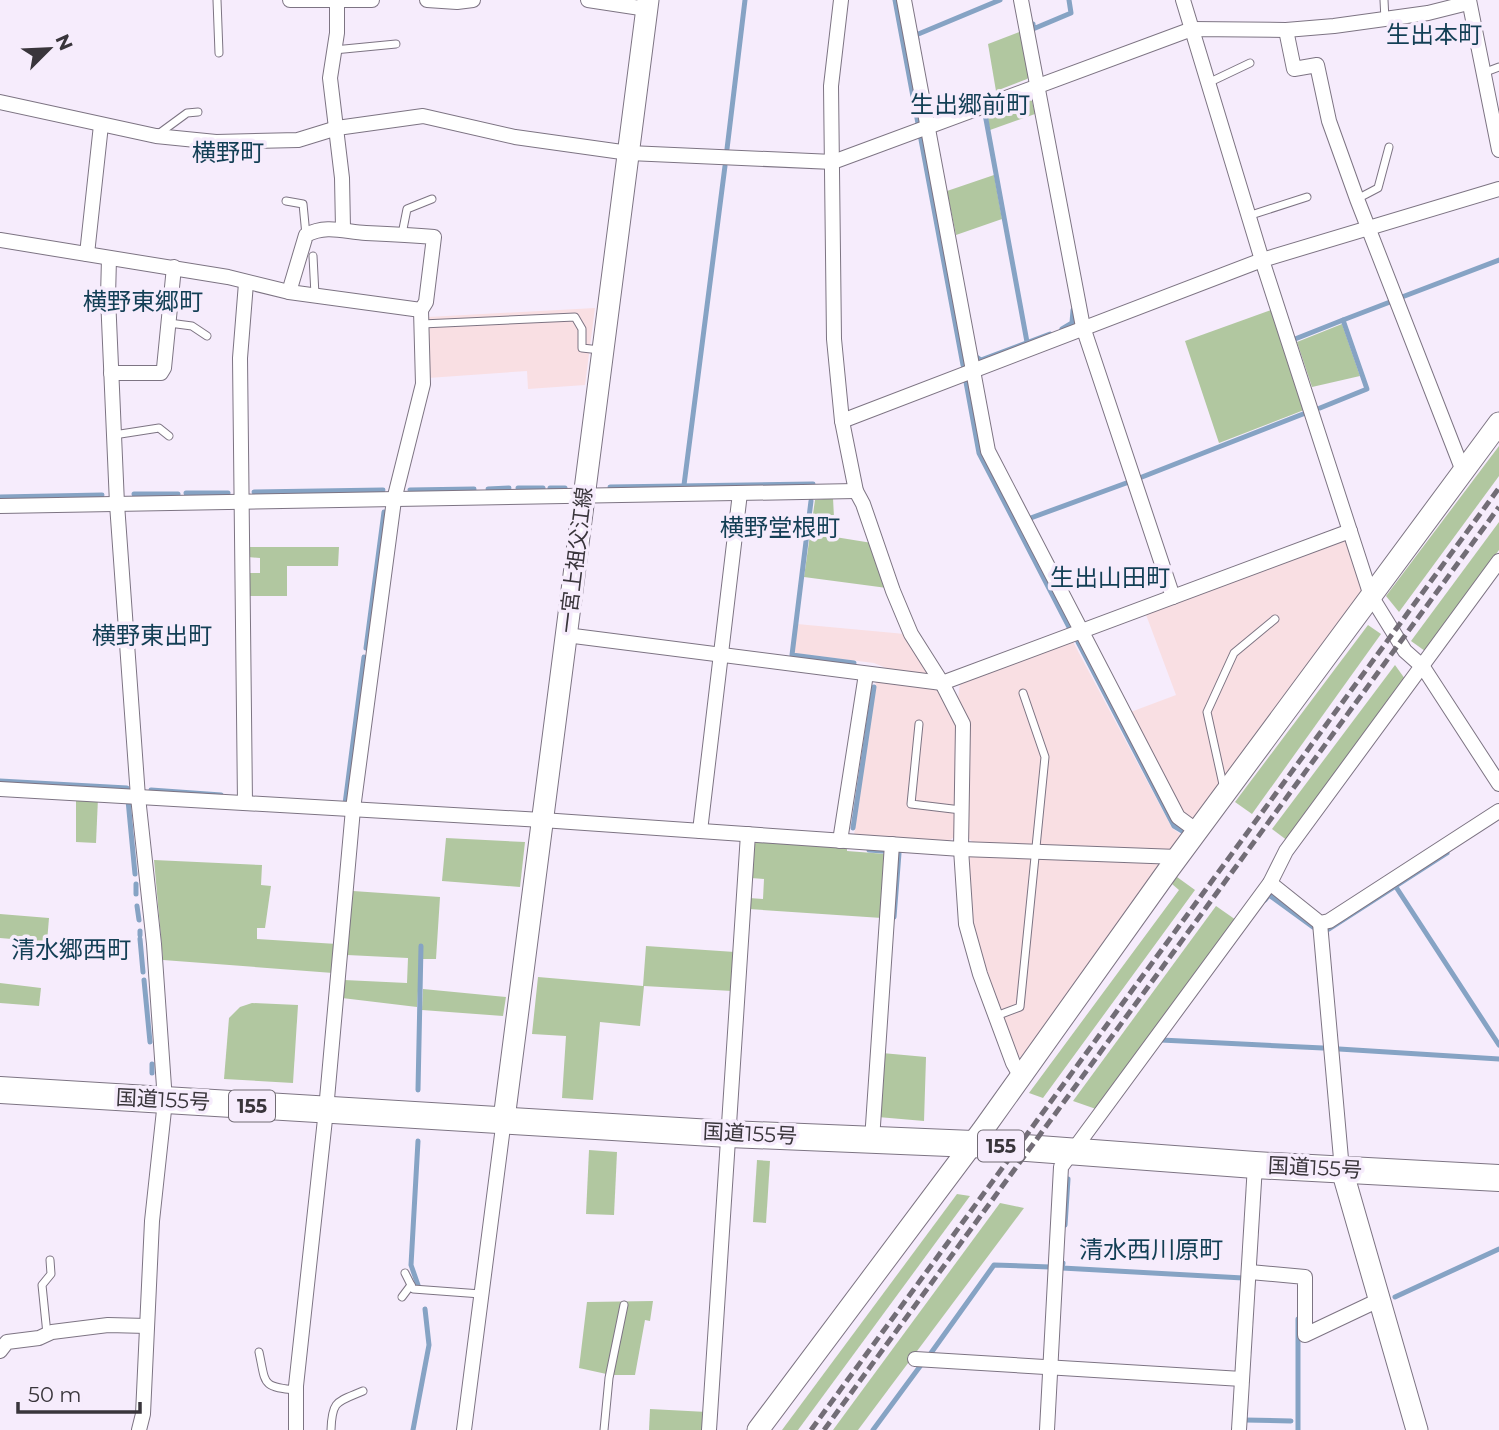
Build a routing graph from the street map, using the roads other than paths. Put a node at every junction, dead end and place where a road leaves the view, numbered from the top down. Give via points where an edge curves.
1 (217, 0) edge
2 (290, 0) edge
3 (372, 0) edge
4 (427, 0) edge
5 (473, 0) edge
6 (588, 0) edge
7 (841, 0) edge
8 (904, 0) edge
9 (1021, 0) edge
10 (1183, 0) edge
11 (1379, 0) edge
12 (337, 1) edge
13 (1468, 1) edge
14 (648, 5) edge
15 (1384, 10) edge
16 (1192, 29) junction
17 (1286, 30) junction
18 (396, 44) dead end
19 (333, 50) junction
20 (219, 53) dead end
21 (1250, 62) dead end
22 (1499, 67) edge
23 (1483, 73) junction
24 (1208, 83) junction
25 (1037, 86) junction
26 (0, 102) edge
27 (198, 113) dead end
28 (101, 125) junction
29 (337, 128) junction
30 (1497, 128) edge
31 (922, 129) junction
32 (156, 136) junction
33 (1389, 147) dead end
34 (1499, 150) edge
35 (629, 153) junction
36 (833, 162) junction
37 (1499, 189) edge
38 (1307, 197) dead end
39 (432, 199) dead end
40 (1356, 199) junction
41 (286, 201) dead end
42 (1248, 216) junction
43 (343, 228) junction
44 (1368, 229) junction
45 (402, 234) junction
46 (306, 235) junction
47 (0, 240) edge
48 (88, 254) junction
49 (313, 256) dead end
50 (109, 258) junction
51 (1262, 260) junction
52 (174, 267) junction
53 (246, 283) junction
54 (289, 292) junction
55 (315, 295) junction
56 (421, 317) junction
57 (169, 323) junction
58 (1083, 327) junction
59 (207, 336) dead end
60 (603, 350) junction
61 (973, 370) junction
62 (111, 373) junction
63 (842, 421) junction
64 (1499, 423) edge
65 (113, 435) junction
66 (169, 436) dead end
67 (1463, 471) junction
68 (856, 491) junction
69 (740, 493) junction
70 (584, 496) junction
71 (394, 500) junction
72 (240, 502) junction
73 (117, 504) junction
74 (0, 506) edge
75 (1350, 531) junction
76 (1499, 561) edge
77 (1371, 596) junction
78 (1173, 597) junction
79 (1275, 619) dead end
80 (1081, 631) junction
81 (566, 635) junction
82 (721, 655) junction
83 (1423, 667) junction
84 (866, 674) junction
85 (942, 683) junction
86 (1023, 693) dead end
87 (919, 724) dead end
88 (1499, 784) edge
89 (0, 789) edge
90 (1225, 793) junction
91 (138, 797) junction
92 (245, 803) junction
93 (353, 809) junction
94 (961, 810) junction
95 (1499, 811) edge
96 (542, 820) junction
97 (699, 831) junction
98 (1197, 831) junction
99 (748, 834) junction
100 (840, 841) junction
101 (892, 844) junction
102 (961, 849) junction
103 (1036, 851) junction
104 (1178, 856) junction
105 (1270, 883) junction
106 (1320, 923) junction
107 (996, 1016) junction
108 (1021, 1077) junction
109 (0, 1090) edge
110 (165, 1101) junction
111 (326, 1110) junction
112 (503, 1119) junction
113 (729, 1134) junction
114 (872, 1140) junction
115 (973, 1144) junction
116 (1074, 1150) junction
117 (1255, 1164) junction
118 (1342, 1170) junction
119 (1499, 1178) edge
120 (50, 1260) dead end
121 (1250, 1272) junction
122 (405, 1273) dead end
123 (411, 1285) junction
124 (482, 1294) junction
125 (402, 1297) dead end
126 (1379, 1300) junction
127 (624, 1305) dead end
128 (147, 1326) junction
129 (47, 1335) junction
130 (0, 1351) edge
131 (259, 1352) dead end
132 (915, 1359) dead end
133 (1051, 1367) junction
134 (1242, 1379) junction
135 (296, 1390) junction
136 (363, 1391) dead end
137 (139, 1430) edge
138 (296, 1430) edge
139 (331, 1430) edge
140 (464, 1430) edge
141 (604, 1430) edge
142 (709, 1430) edge
143 (758, 1430) edge
144 (1047, 1430) edge
145 (1239, 1430) edge
146 (1417, 1430) edge

1 - 20 lane
2 - 12 street
3 - 12 street
4 - 5 street
6 - 14 street
7 - 36 street via 831,86
8 - 31 street
9 - 25 street
10 - 16 street
11 - 15 lane
12 - 19 street
13 - 15 street
13 - 23 street
14 - 35 street, 一宮上祖父江線
15 - 17 street
16 - 17 street
16 - 24 street
16 - 25 street
17 - 40 street via 1294,69 1317,65 1329,121
18 - 19 lane
19 - 29 street via 330,78
21 - 24 lane
22 - 23 lane
23 - 30 street
24 - 42 street
25 - 31 street
25 - 58 street
26 - 28 street
27 - 32 lane via 187,113
28 - 32 street
28 - 48 street
29 - 32 street via 298,140 216,142
29 - 35 street via 423,116 515,137
29 - 43 street
30 - 34 street
31 - 36 street
31 - 61 street
33 - 40 lane via 1378,188
35 - 36 street
35 - 60 street, 一宮上祖父江線
36 - 63 street via 834,339
37 - 44 street
38 - 42 lane
39 - 45 lane via 407,209
40 - 44 street
41 - 46 lane via 303,204
42 - 51 street
43 - 45 street
43 - 46 street
44 - 51 street
44 - 67 street
45 - 56 street via 434,237
46 - 54 street
47 - 48 street
48 - 50 street
49 - 55 lane
50 - 52 street
50 - 62 street
51 - 58 street
51 - 75 street
52 - 53 street
52 - 57 street
53 - 54 street
53 - 72 street via 240,358
54 - 55 street
55 - 56 street
56 - 60 lane via 575,317 582,329 582,348
56 - 71 street via 423,383
57 - 59 lane via 192,326
57 - 62 street via 161,373
58 - 61 street
58 - 78 street
60 - 70 street, 一宮上祖父江線
61 - 63 street
61 - 80 street via 988,451
62 - 65 street
63 - 68 street
64 - 67 street
65 - 66 lane via 159,428
65 - 73 street
67 - 77 street
68 - 69 street
68 - 85 street via 911,635
69 - 70 street
69 - 82 street
70 - 71 street
70 - 81 street, 一宮上祖父江線
71 - 72 street
71 - 93 street
72 - 73 street
72 - 92 street
73 - 74 street
73 - 91 street
75 - 77 street
75 - 78 street
76 - 83 street
77 - 83 street via 1405,651
77 - 90 street
78 - 80 street
79 - 90 lane via 1234,653 1208,712
80 - 85 street
80 - 98 street via 1178,817
81 - 82 street
81 - 96 street, 一宮上祖父江線
82 - 84 street
82 - 97 street
83 - 88 street
83 - 105 street via 1286,851
84 - 85 street
84 - 100 street
85 - 94 street via 963,724
86 - 103 lane via 1045,757
87 - 94 lane via 911,804
89 - 91 street
90 - 98 street
91 - 92 street
91 - 110 street
92 - 93 street
93 - 96 street
93 - 111 street
94 - 102 street
95 - 106 street
96 - 97 street
96 - 112 street, 一宮上祖父江線
97 - 99 street
98 - 104 street
99 - 100 street
99 - 113 street
100 - 101 street
101 - 102 street
101 - 114 street
102 - 103 street
102 - 107 street via 965,924
103 - 104 street
103 - 107 lane via 1020,1007
104 - 108 street
105 - 106 street
105 - 116 street
106 - 118 street
107 - 108 street
108 - 115 street
109 - 110 highway, 国道155号 / 155
110 - 111 highway, 国道155号 / 155
110 - 128 street
111 - 112 highway, 国道155号 / 155
111 - 135 street
112 - 113 highway, 国道155号 / 155
112 - 124 street
113 - 114 highway, 国道155号 / 155
113 - 142 street
114 - 115 highway, 国道155号 / 155
115 - 116 highway, 国道155号 / 155
115 - 143 street
116 - 117 highway, 国道155号 / 155
116 - 133 street via 1061,1167
117 - 118 highway, 国道155号 / 155
117 - 121 street
118 - 119 highway, 国道155号 / 155
118 - 126 street
120 - 129 lane via 51,1274 42,1285
121 - 126 street via 1305,1276 1306,1335
121 - 134 street
122 - 123 lane
123 - 124 lane via 413,1290
123 - 125 lane
124 - 140 street
126 - 146 street
127 - 141 lane
128 - 129 street via 108,1325
128 - 137 street
129 - 130 street via 7,1342
131 - 135 lane via 266,1383 272,1388
132 - 133 street
133 - 134 street
133 - 144 street
134 - 145 street
135 - 138 street
136 - 139 lane via 337,1402

